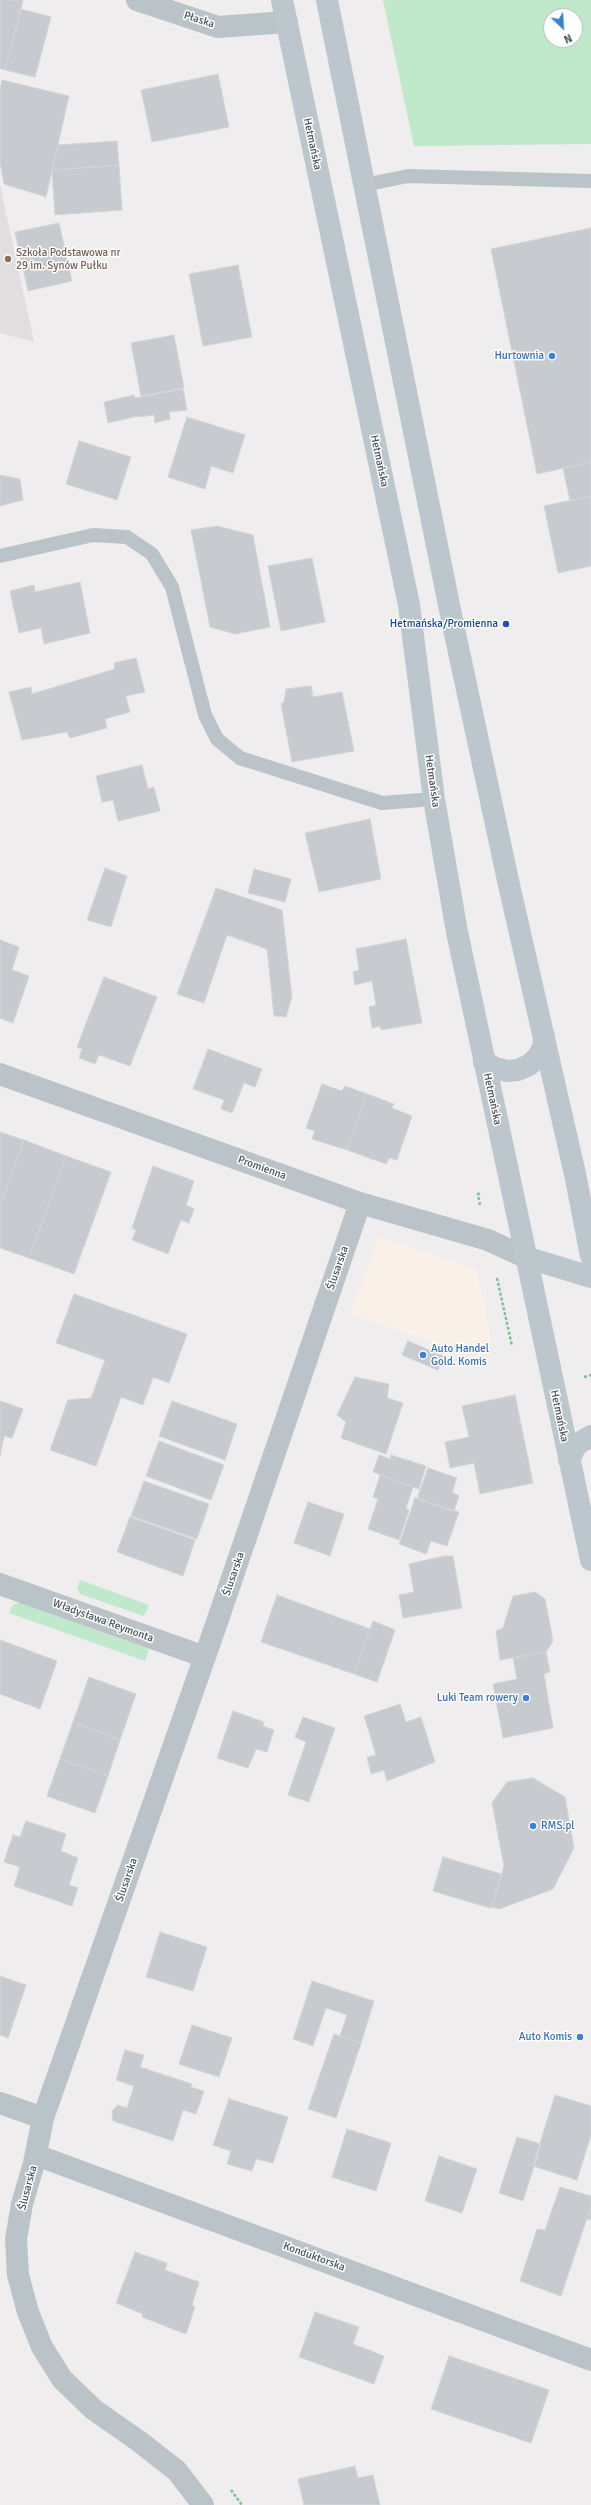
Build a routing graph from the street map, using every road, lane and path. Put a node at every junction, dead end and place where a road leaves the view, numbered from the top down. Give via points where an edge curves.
1 (137, 0) edge
2 (282, 0) edge
3 (327, 0) edge
4 (287, 22) junction
5 (591, 181) edge
6 (364, 185) junction
7 (0, 556) edge
8 (434, 799) junction
9 (544, 1036) junction
10 (484, 1062) junction
11 (0, 1074) edge
12 (478, 1194) dead end
13 (360, 1203) junction
14 (488, 1240) junction
15 (591, 1256) edge
16 (525, 1257) junction
17 (591, 1277) edge
18 (513, 1350) dead end
19 (591, 1436) edge
20 (569, 1460) junction
21 (591, 1560) edge
22 (0, 1584) edge
23 (205, 1657) junction
24 (0, 2103) edge
25 (43, 2118) junction
26 (36, 2155) junction
27 (591, 2360) edge
28 (203, 2505) edge

1 - 4 street, Płaska via 218,27
2 - 4 main road, Hetmańska
3 - 6 main road
4 - 8 main road, Hetmańska via 409,605
5 - 6 lane via 408,176
6 - 9 main road via 453,622
7 - 8 lane via 93,535 127,537 152,554 172,587 205,714 217,739 240,758 382,803
8 - 10 main road, Hetmańska via 457,932
9 - 10 main road via 543,1048 529,1066 507,1071
9 - 15 main road
10 - 16 main road, Hetmańska
11 - 13 street, Promienna
12 - 14 path
13 - 14 street, Promienna
13 - 23 street, Ślusarska
14 - 16 street, Promienna
14 - 18 path
16 - 17 main road
16 - 20 main road, Hetmańska
19 - 20 main road via 576,1445
20 - 21 main road, Hetmańska
22 - 23 street, Władysława Reymonta
23 - 25 street, Ślusarska
24 - 25 street
25 - 26 street, Ślusarska
26 - 27 street, Konduktorska
26 - 28 street, Ślusarska via 22,2204 16,2239 18,2275 28,2312 42,2347 62,2379 93,2409 177,2471

